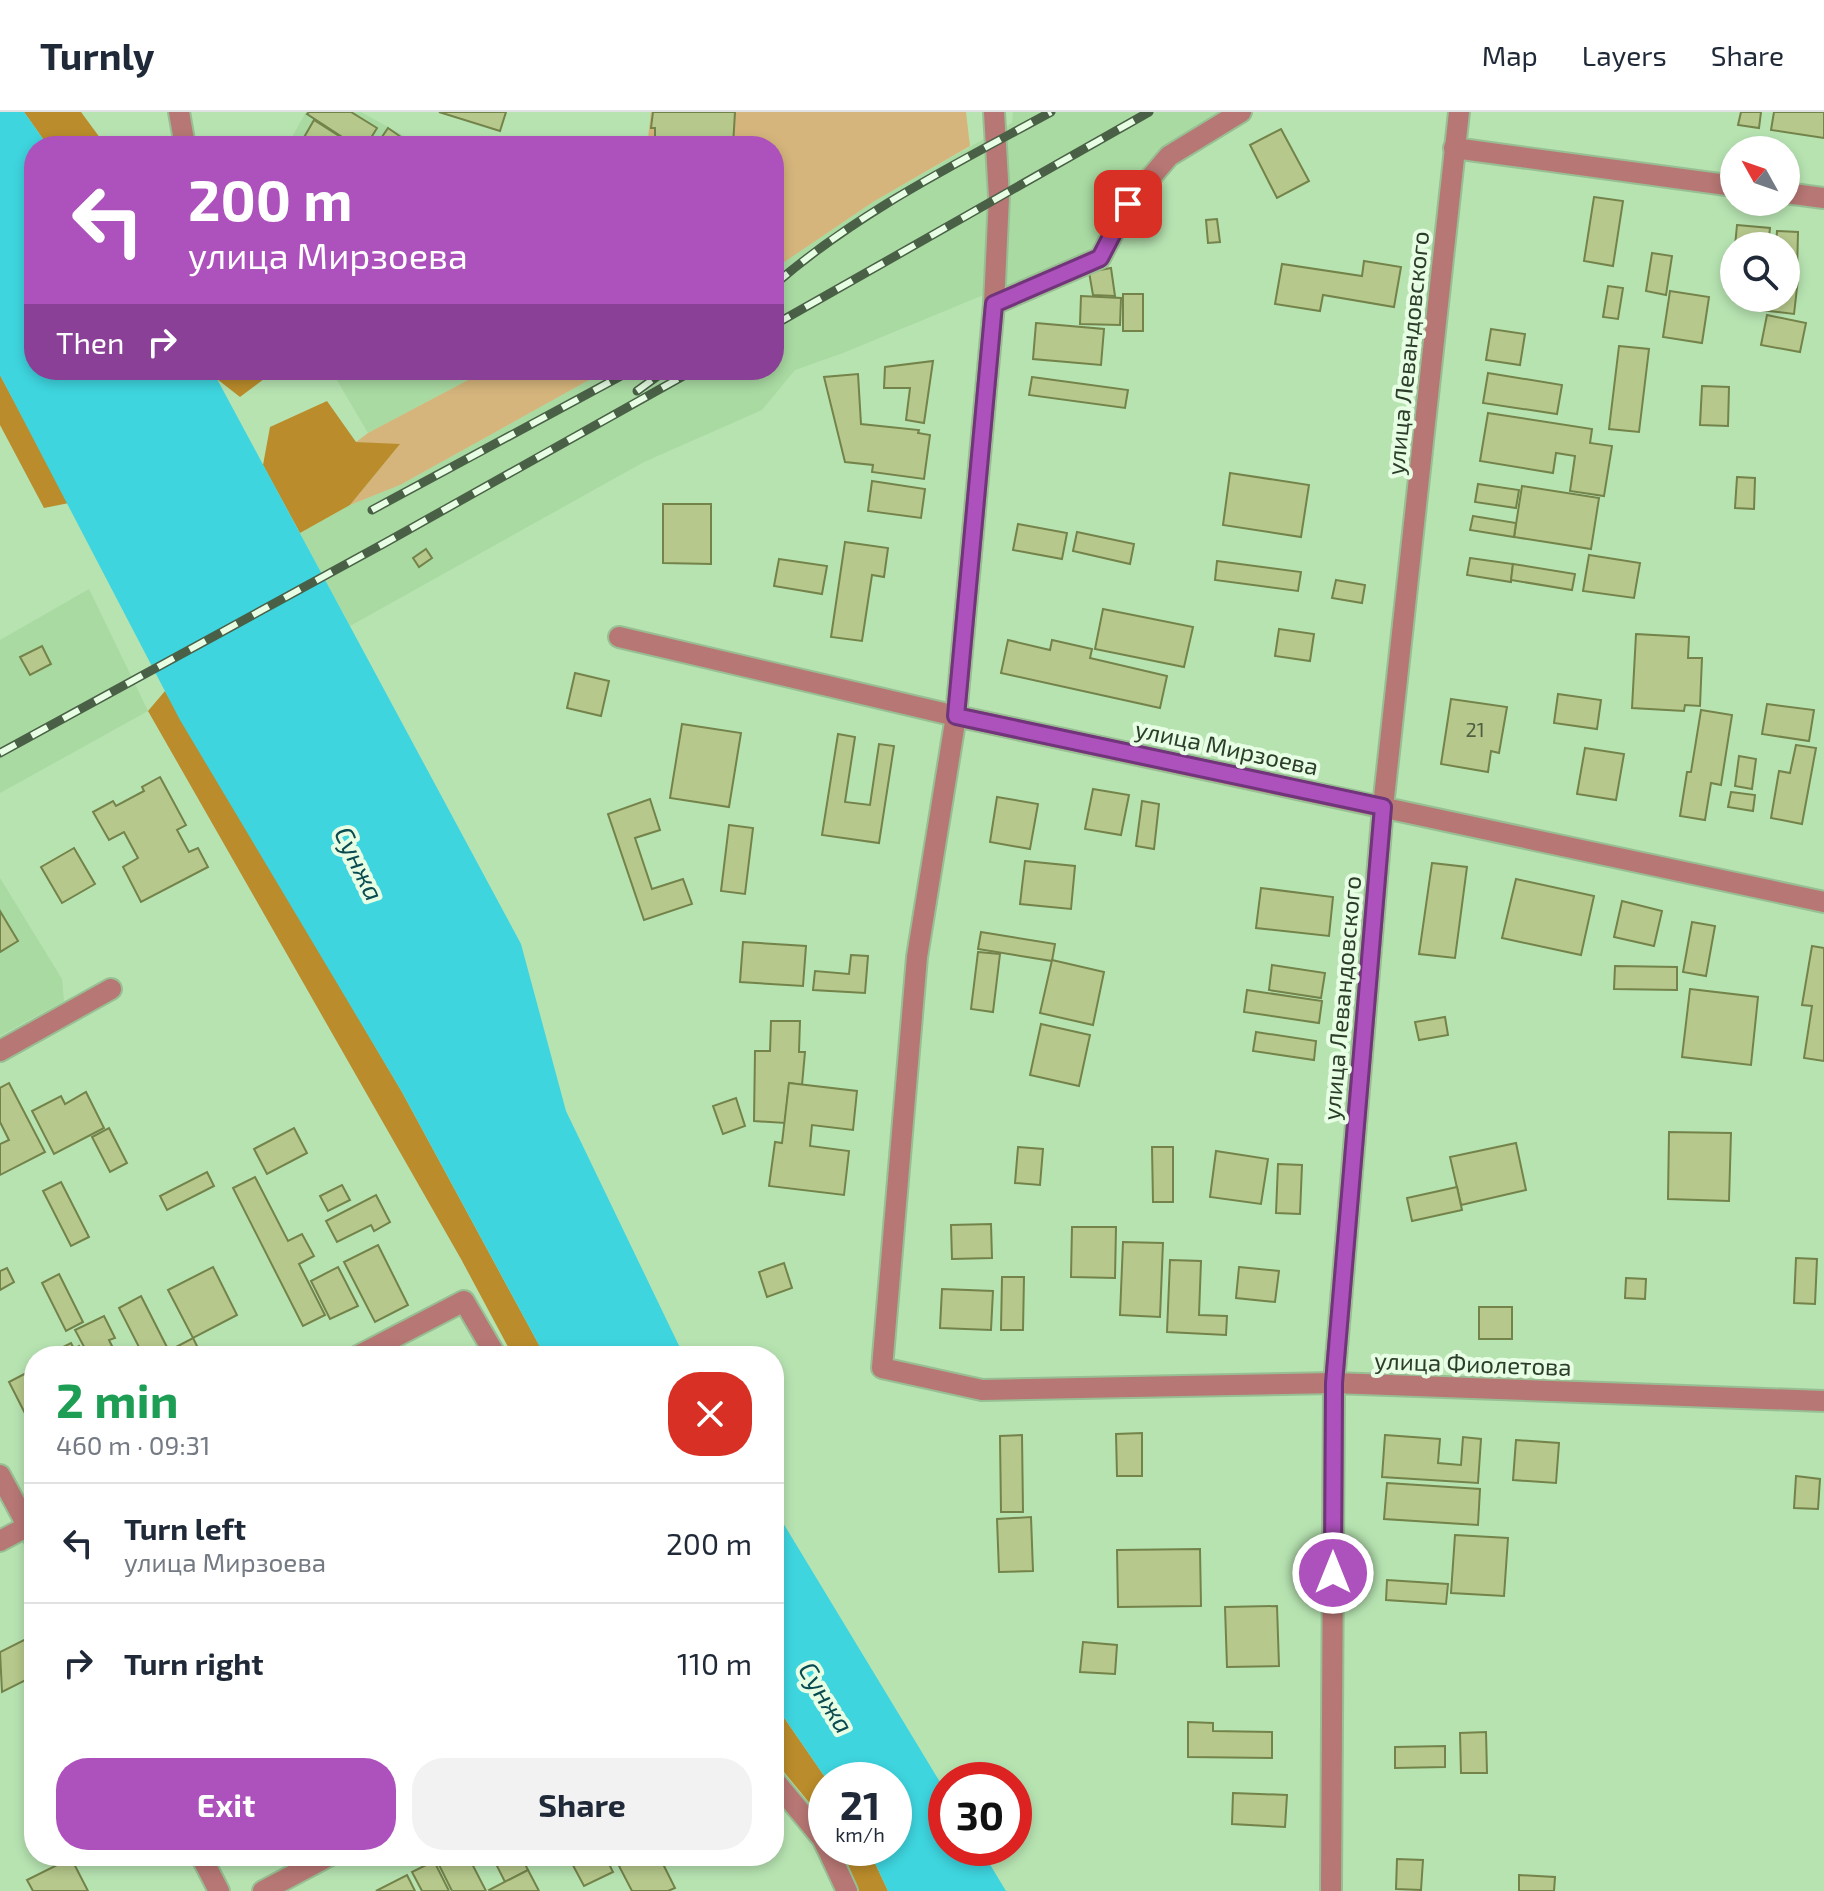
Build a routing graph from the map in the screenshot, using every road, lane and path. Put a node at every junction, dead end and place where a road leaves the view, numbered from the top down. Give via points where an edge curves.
1 (179, 112) edge
2 (994, 112) edge
3 (1241, 112) edge
4 (1459, 112) edge
5 (183, 136) edge
6 (1454, 148) junction
7 (1720, 184) edge
8 (1800, 195) edge
9 (1824, 198) edge
10 (994, 304) junction
11 (619, 637) dead end
12 (956, 716) junction
13 (1383, 807) junction
14 (1824, 902) edge
15 (111, 989) dead end
16 (0, 1051) edge
17 (377, 1346) edge
18 (490, 1346) edge
19 (1334, 1383) junction
20 (1824, 1401) edge
21 (0, 1475) edge
22 (24, 1516) edge
23 (24, 1532) edge
24 (0, 1541) edge
25 (784, 1792) edge
26 (808, 1821) edge
27 (206, 1866) edge
28 (310, 1866) edge
29 (836, 1866) edge
30 (219, 1891) edge
31 (263, 1891) edge
32 (847, 1891) edge
33 (1331, 1891) edge

1 - 5 street
2 - 10 street via 999,197
3 - 10 street via 1169,156 1128,204 1100,258
4 - 6 street, улица Левандовского
6 - 7 street
6 - 13 street, улица Левандовского
8 - 9 street
10 - 12 street
11 - 12 street, улица Мирзоева
12 - 13 street, улица Мирзоева
12 - 19 street, улица Фиолетова via 917,957 882,1368 982,1390
13 - 14 street, улица Мирзоева
13 - 19 street, улица Левандовского
15 - 16 street
17 - 18 street via 464,1301
19 - 20 street, улица Фиолетова
19 - 33 street, улица Левандовского
21 - 22 street
23 - 24 street
25 - 26 street
27 - 30 street
28 - 31 street
29 - 32 street

